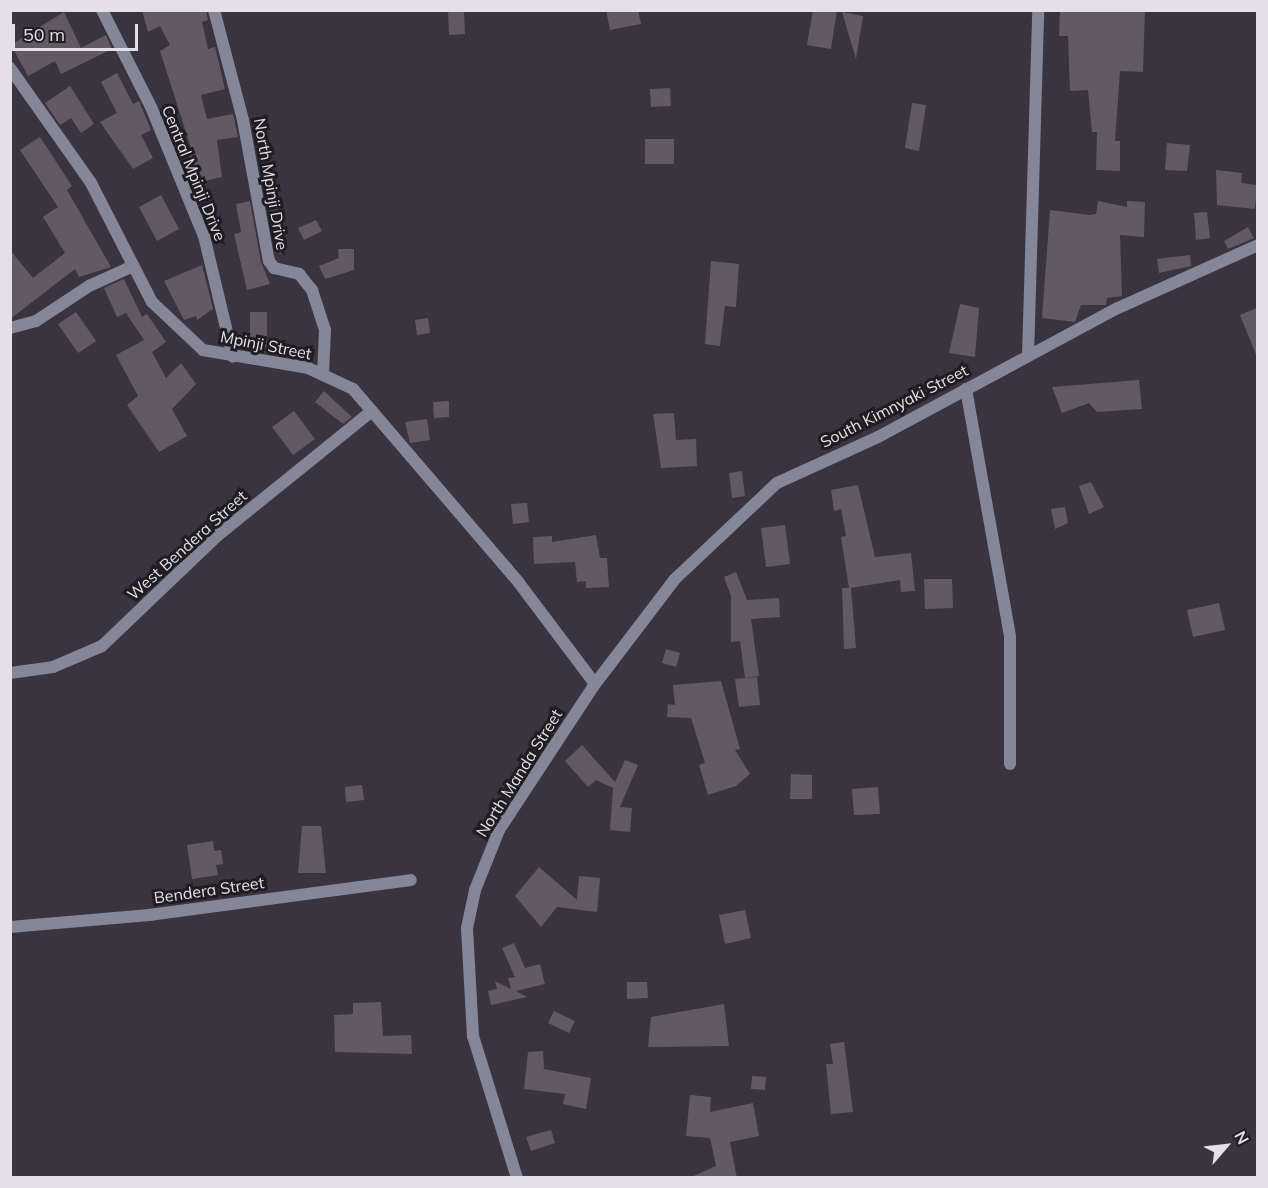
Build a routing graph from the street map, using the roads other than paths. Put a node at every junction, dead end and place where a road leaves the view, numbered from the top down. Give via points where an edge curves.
1 (102, 10) edge
2 (214, 10) edge
3 (1038, 10) edge
4 (10, 68) edge
5 (1257, 245) edge
6 (131, 267) junction
7 (10, 328) edge
8 (1028, 356) junction
9 (233, 357) junction
10 (323, 374) junction
11 (966, 389) junction
12 (372, 411) junction
13 (10, 673) edge
14 (595, 684) junction
15 (584, 702) joint
16 (1010, 764) dead end
17 (411, 880) dead end
18 (10, 927) edge
19 (517, 1178) edge

1 - 9 street, Central Mpinji Drive via 151,107 204,236
2 - 10 street, North Mpinji Drive via 243,120 268,261 274,268 299,274 312,290 325,330
3 - 8 street
4 - 6 street, Mpinji Street via 92,183
5 - 8 street, South Kimnyaki Street via 1118,308
6 - 7 street via 89,286 36,321
6 - 9 street, Mpinji Street via 152,302 192,342 203,350
8 - 11 street, South Kimnyaki Street
9 - 10 street, Mpinji Street
10 - 12 street, Mpinji Street via 353,389
11 - 14 street, South Kimnyaki Street via 760,495 675,579
11 - 16 street via 1010,637
12 - 13 street, West Bendera Street via 217,536 102,646 53,667
12 - 14 street, Mpinji Street via 519,583
14 - 15 street, South Kimnyaki Street
15 - 19 street, North Manda Street via 499,830 482,863 467,928 473,1036
17 - 18 street, Bendera Street via 150,915

